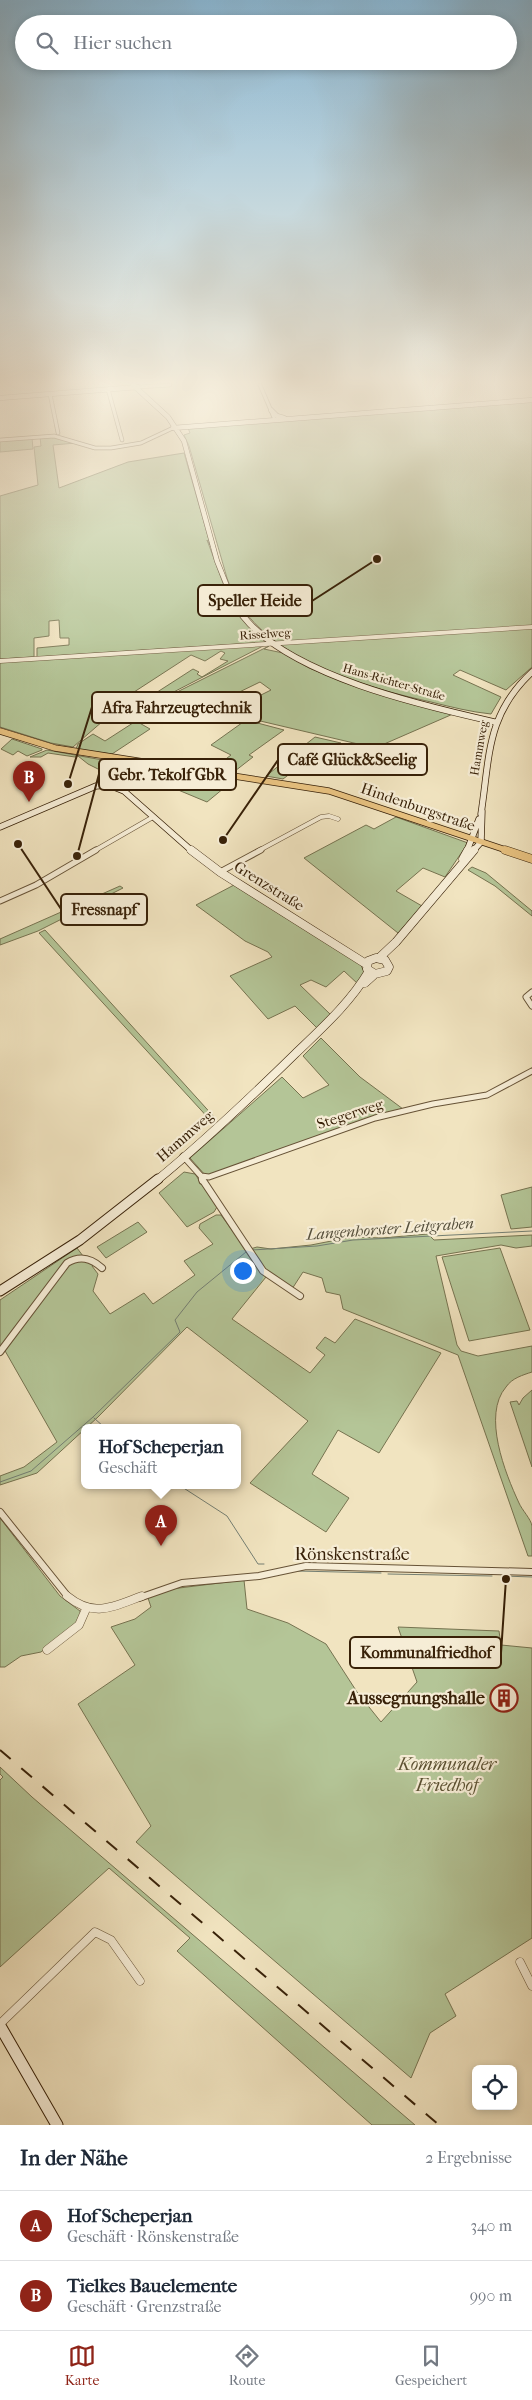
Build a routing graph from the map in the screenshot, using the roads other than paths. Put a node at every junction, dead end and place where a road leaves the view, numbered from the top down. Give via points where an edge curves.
1 (194, 484) edge
2 (532, 627) edge
3 (274, 642) junction
4 (0, 661) edge
5 (532, 672) edge
6 (496, 720) junction
7 (0, 731) edge
8 (482, 811) junction
9 (153, 817) junction
10 (338, 819) dead end
11 (0, 826) edge
12 (475, 838) junction
13 (532, 859) edge
14 (220, 872) junction
15 (0, 901) edge
16 (382, 959) junction
17 (370, 967) junction
18 (532, 992) edge
19 (532, 1006) edge
20 (532, 1071) edge
21 (183, 1156) junction
22 (201, 1176) junction
23 (102, 1268) dead end
24 (0, 1293) edge
25 (300, 1296) dead end
26 (0, 1352) edge
27 (0, 1512) edge
28 (532, 1572) edge
29 (86, 1609) junction
30 (47, 1650) dead end
31 (520, 1962) dead end
32 (140, 1981) dead end
33 (532, 1986) edge
34 (0, 2025) edge
35 (54, 2123) edge

1 - 3 main road, Hans-Richter-Straße via 229,593 250,623
2 - 3 street, Risselweg
3 - 4 street, Risselweg
3 - 6 main road, Hans-Richter-Straße via 310,665 344,680 382,693
5 - 6 main road, Hammweg via 509,695
6 - 8 main road, Hammweg
7 - 12 main road, Hindenburgstraße via 55,748 316,788
8 - 12 main road, Hammweg
8 - 12 main road, Hammweg
9 - 11 main road, Grenzstraße via 124,791 103,785
9 - 14 main road, Grenzstraße
9 - 15 street via 36,885
10 - 14 street via 321,817
12 - 13 main road, Hindenburgstraße
12 - 16 main road, Hammweg via 457,869
14 - 17 main road, Grenzstraße
16 - 17 main road
16 - 17 main road, Hammweg via 389,967 387,971
17 - 21 main road, Hammweg via 354,992 287,1062
18 - 19 street via 526,997
20 - 22 street, Stegerweg via 487,1095 375,1118 225,1173
21 - 22 street
21 - 24 main road, Hammweg via 92,1230
22 - 25 street via 263,1271
23 - 26 street via 86,1258 76,1257 67,1263
27 - 29 street via 63,1593
28 - 29 street, Rönskenstraße via 306,1566 259,1576 182,1584 104,1609
29 - 30 street via 79,1624
31 - 33 street
32 - 34 street via 111,1940 95,1932
34 - 35 main road

